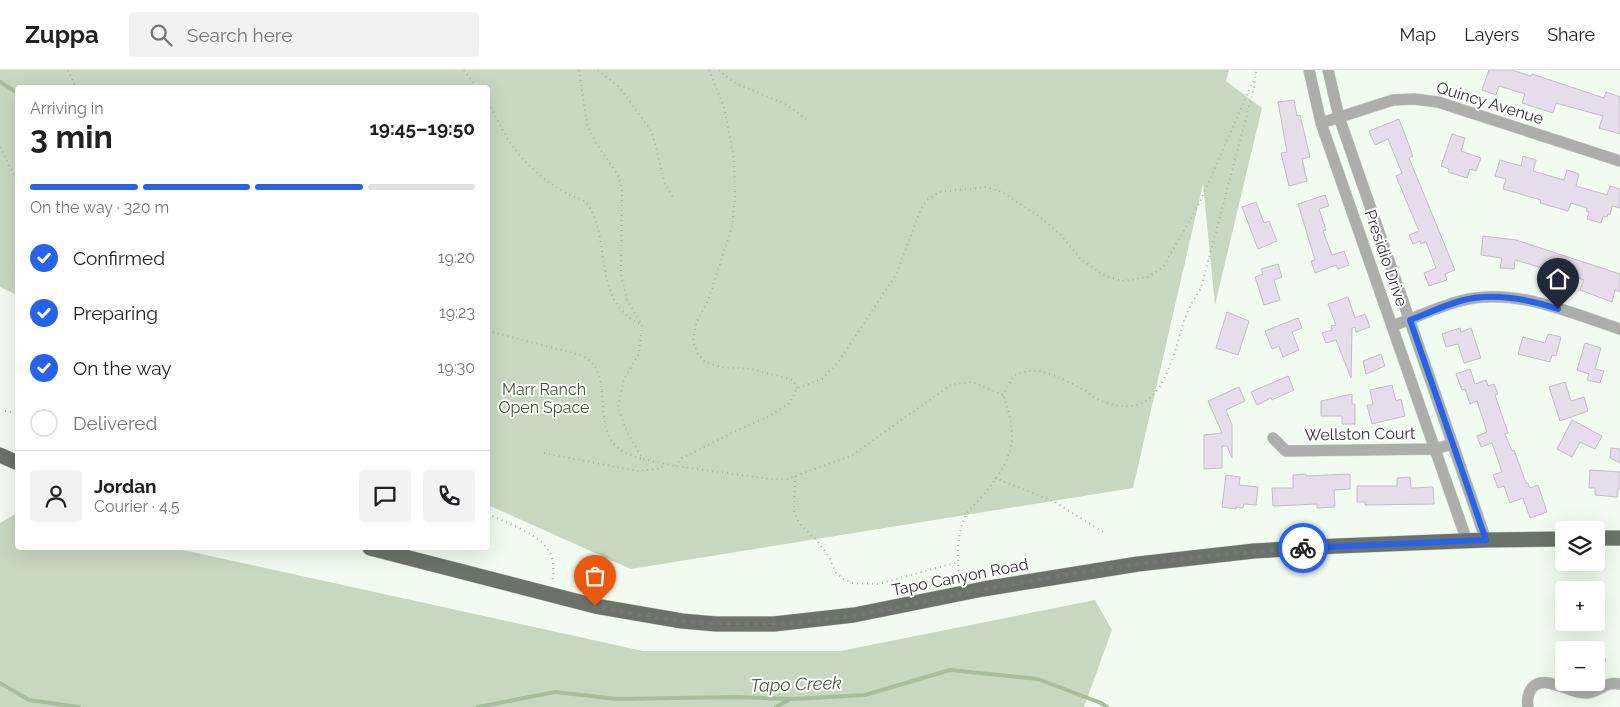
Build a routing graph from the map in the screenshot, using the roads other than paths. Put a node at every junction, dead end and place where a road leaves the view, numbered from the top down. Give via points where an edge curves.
1 (1309, 70) edge
2 (1328, 70) edge
3 (1339, 117) junction
4 (1321, 123) junction
5 (1620, 161) edge
6 (1410, 320) junction
7 (1392, 326) junction
8 (1620, 329) edge
9 (1273, 438) dead end
10 (1453, 444) junction
11 (1435, 448) junction
12 (0, 456) edge
13 (15, 462) edge
14 (1555, 538) edge
15 (1605, 538) edge
16 (1620, 538) edge
17 (1486, 540) junction
18 (1467, 541) junction
19 (378, 550) edge
20 (1620, 684) edge
21 (1528, 707) edge

1 - 4 street, Presidio Drive
2 - 3 street, Presidio Drive
3 - 4 street, Quincy Avenue
3 - 5 street, Quincy Avenue via 1393,100 1438,102
3 - 6 street, Presidio Drive
4 - 7 street, Presidio Drive
6 - 7 street
6 - 8 street via 1461,300 1511,298 1543,304
6 - 10 street, Presidio Drive
7 - 11 street, Presidio Drive
9 - 11 street, Wellston Court via 1286,451
10 - 11 street, Wellston Court
10 - 17 street, Presidio Drive
11 - 18 street, Presidio Drive
12 - 13 main road
14 - 17 main road, Tapo Canyon Road
15 - 16 main road
17 - 18 main road, Tapo Canyon Road
18 - 19 main road, Tapo Canyon Road via 1235,553 1138,564 846,616 774,624 682,621 595,606
20 - 21 street via 1603,685 1584,693 1547,682 1537,683 1530,691

